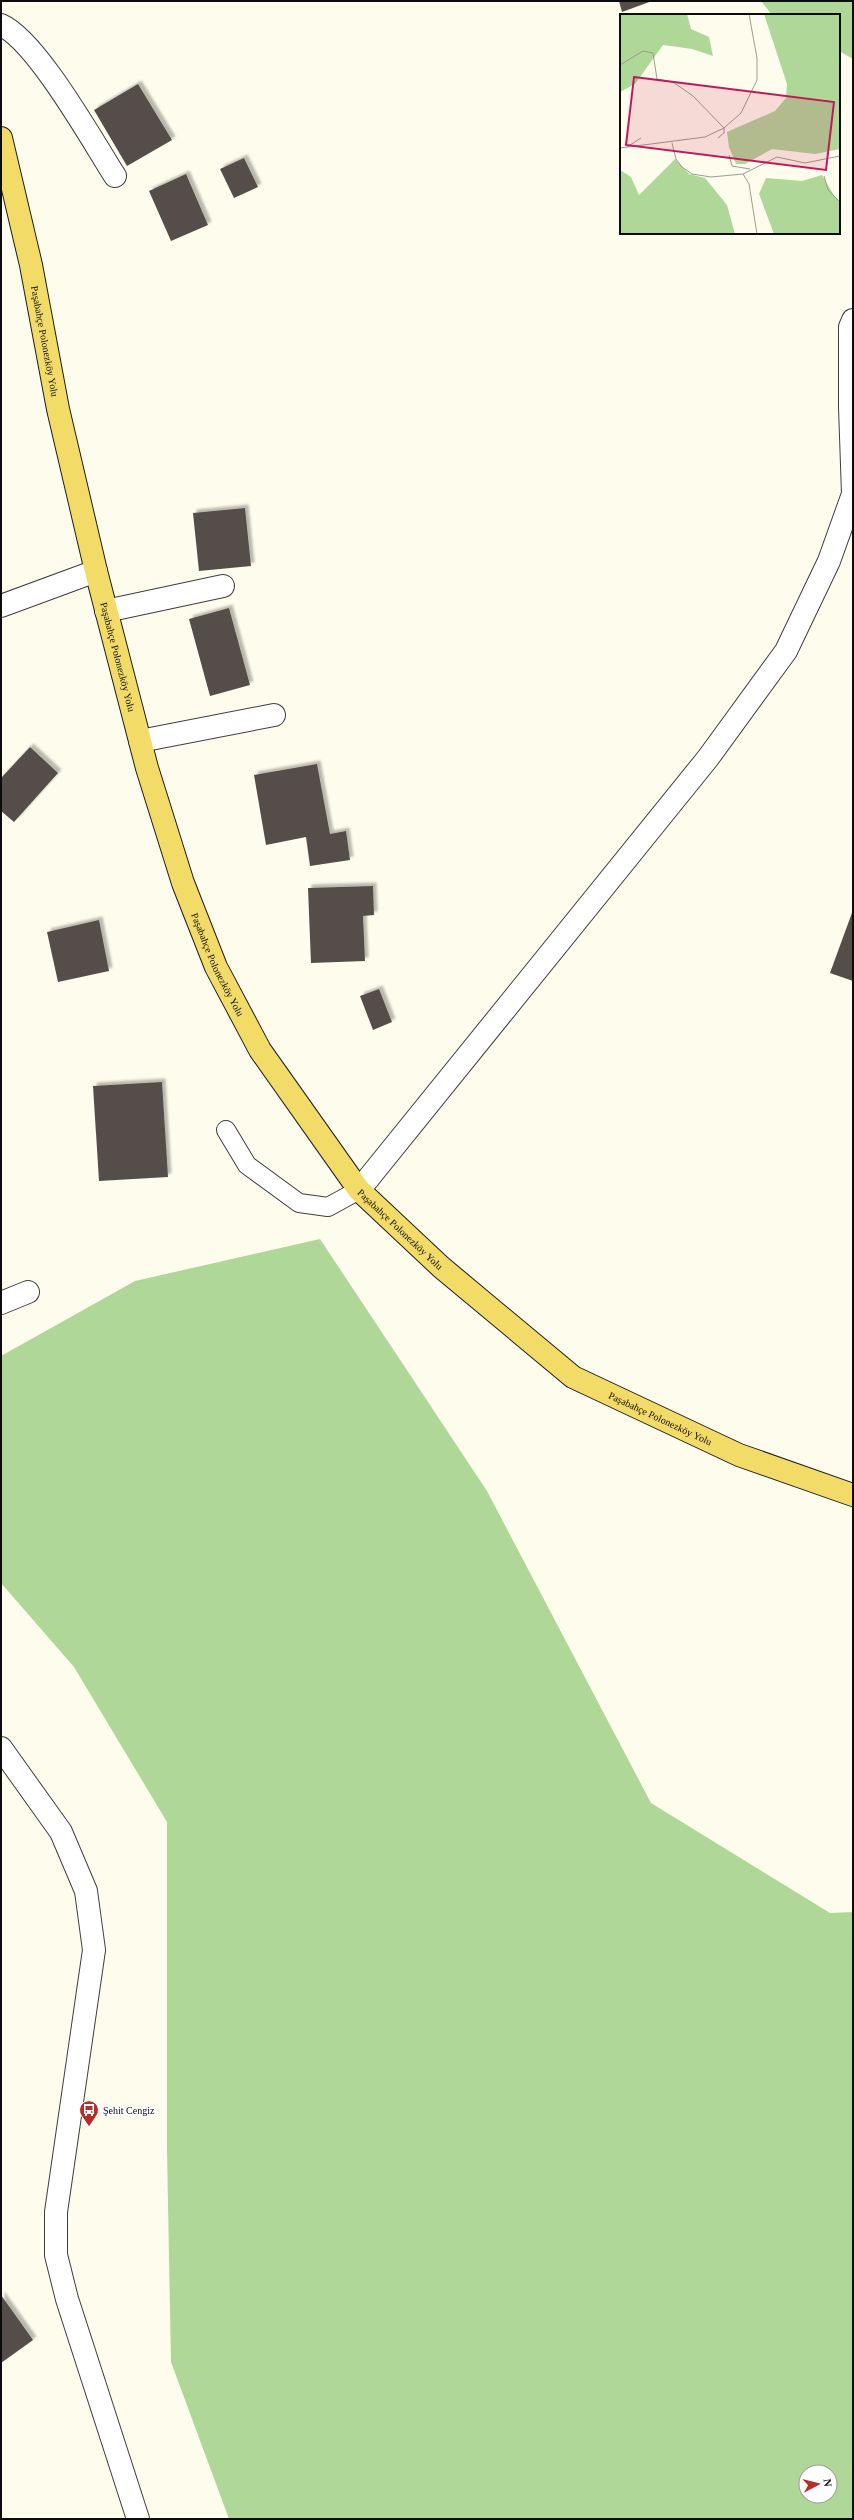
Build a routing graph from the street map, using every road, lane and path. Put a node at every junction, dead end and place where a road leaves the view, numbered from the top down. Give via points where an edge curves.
1 (1, 25) edge
2 (1, 138) edge
3 (115, 176) dead end
4 (853, 320) edge
5 (96, 571) junction
6 (223, 586) dead end
7 (1, 606) edge
8 (106, 611) junction
9 (274, 715) dead end
10 (140, 741) junction
11 (226, 1130) dead end
12 (359, 1190) junction
13 (28, 1292) dead end
14 (1, 1303) edge
15 (853, 1495) edge
16 (1, 1748) edge
17 (138, 2519) edge

1 - 3 street via 12,30 40,60
2 - 5 main road, Paşabahçe Polonezköy Yolu via 31,265 58,409
4 - 12 street via 850,327 853,494 829,561 786,651 708,758
5 - 7 street
5 - 8 main road, Paşabahçe Polonezköy Yolu
6 - 8 street
8 - 10 main road, Paşabahçe Polonezköy Yolu
9 - 10 street
10 - 12 main road, Paşabahçe Polonezköy Yolu via 183,883 216,967 260,1050
11 - 12 lane via 247,1165 299,1203 328,1207
12 - 15 main road, Paşabahçe Polonezköy Yolu via 441,1267 573,1377 739,1455
13 - 14 street
16 - 17 street via 61,1832 86,1891 94,1950 56,2212 56,2255 67,2299

